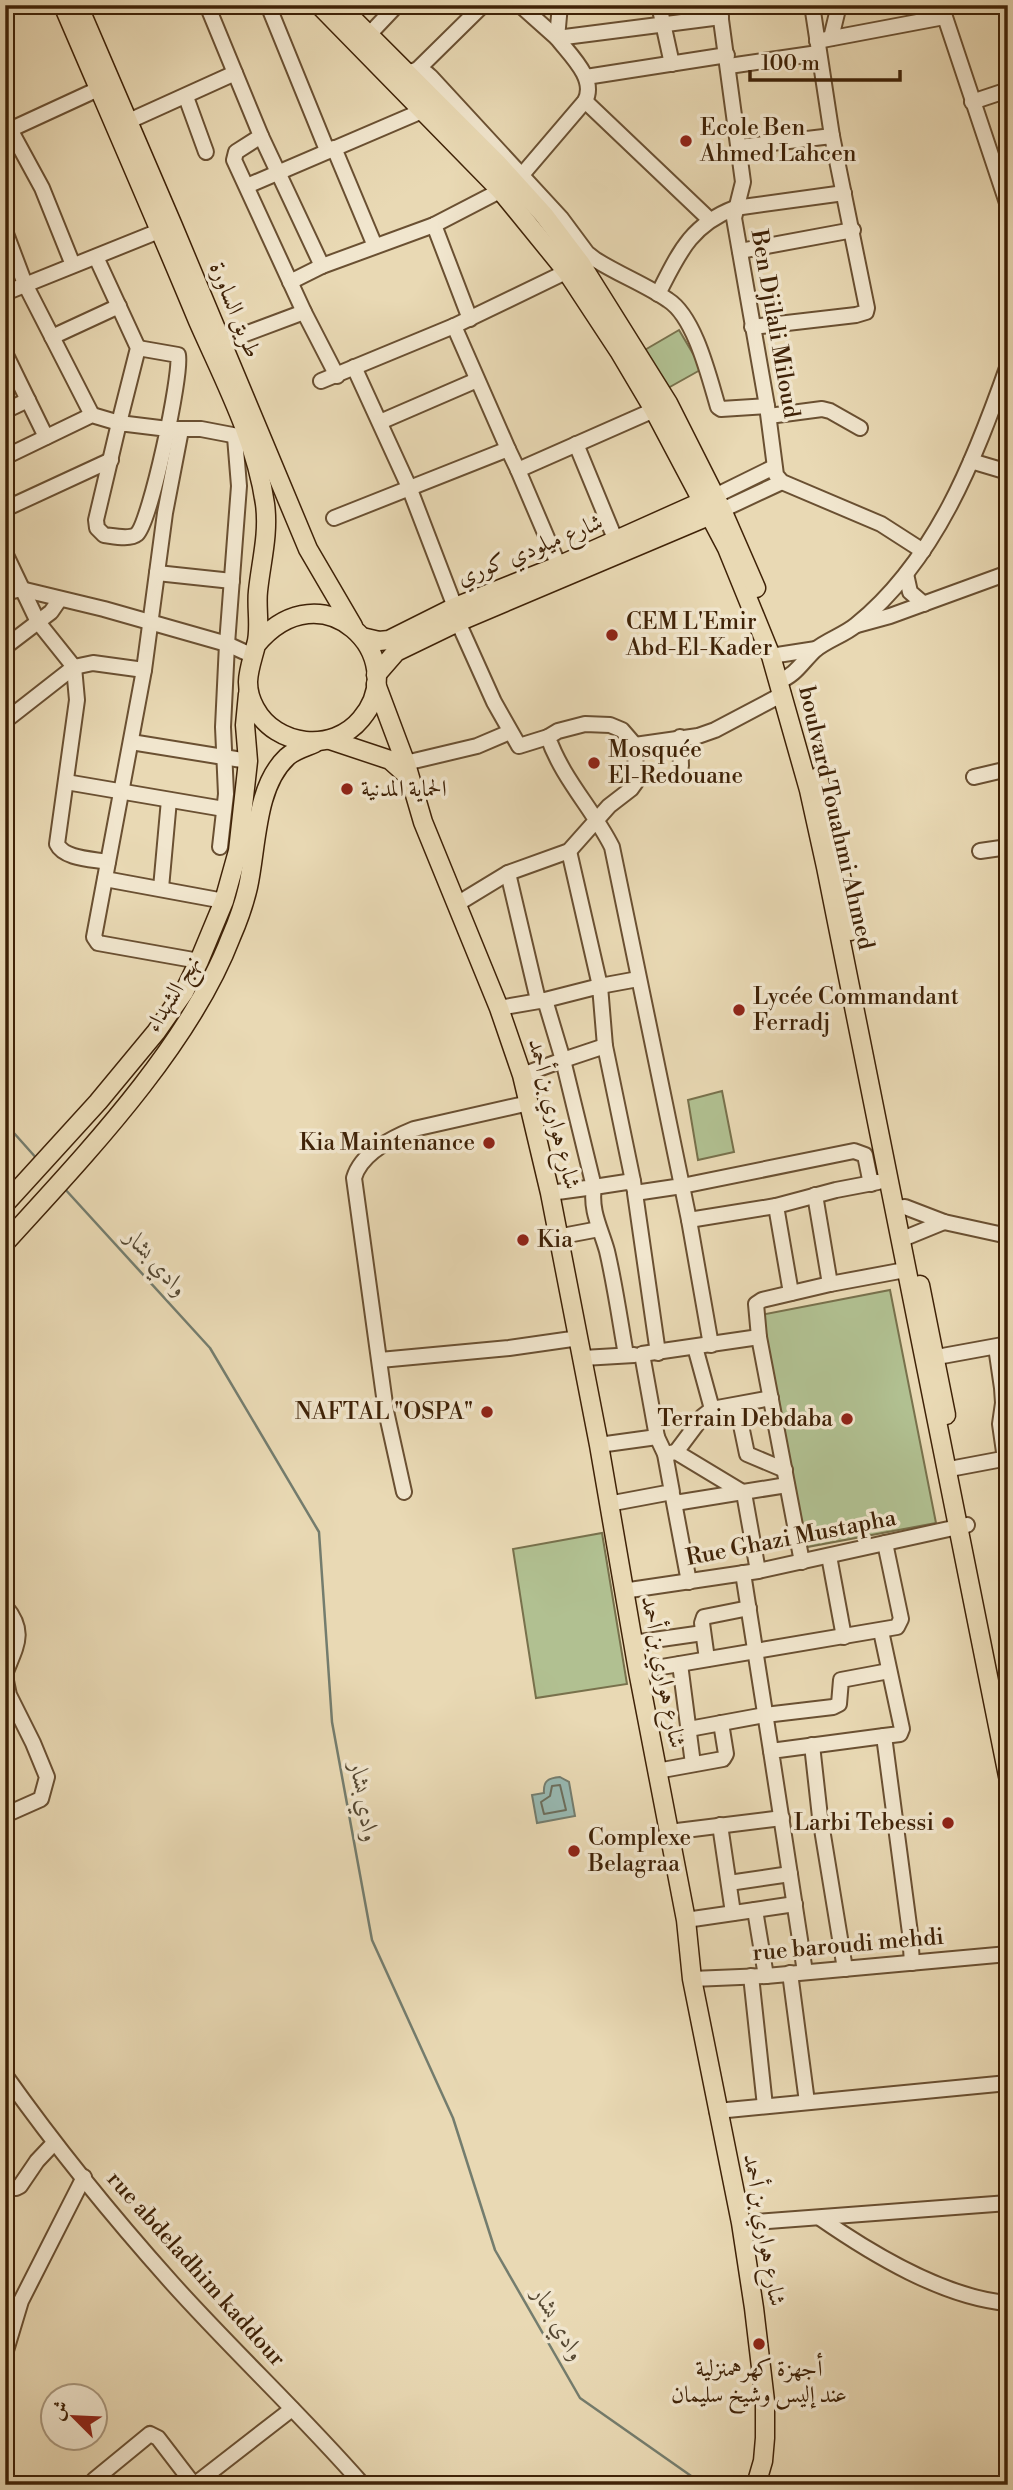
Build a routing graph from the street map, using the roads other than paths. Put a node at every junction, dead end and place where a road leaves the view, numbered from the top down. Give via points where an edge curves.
1 (13, 5) edge
2 (62, 5) edge
3 (78, 5) edge
4 (207, 5) edge
5 (268, 5) edge
6 (319, 5) edge
7 (339, 5) edge
8 (397, 5) edge
9 (483, 5) edge
10 (560, 5) edge
11 (659, 5) edge
12 (813, 5) edge
13 (839, 5) edge
14 (524, 7) edge
15 (5, 10) edge
16 (720, 11) edge
17 (942, 11) edge
18 (664, 25) junction
19 (557, 38) junction
20 (364, 41) junction
21 (822, 44) junction
22 (728, 61) junction
23 (672, 64) junction
24 (412, 71) junction
25 (235, 73) junction
26 (586, 77) junction
27 (105, 85) junction
28 (1008, 90) edge
29 (186, 97) junction
30 (585, 100) junction
31 (972, 102) junction
32 (422, 111) junction
33 (129, 121) junction
34 (7, 127) edge
35 (261, 136) junction
36 (832, 136) junction
37 (21, 146) junction
38 (739, 147) junction
39 (331, 149) junction
40 (5, 152) edge
41 (206, 152) dead end
42 (277, 173) junction
43 (512, 182) junction
44 (247, 186) junction
45 (844, 193) junction
46 (1008, 206) edge
47 (735, 208) junction
48 (710, 220) junction
49 (434, 225) junction
50 (167, 228) junction
51 (853, 230) junction
52 (5, 231) edge
53 (375, 246) junction
54 (740, 251) junction
55 (96, 257) junction
56 (73, 265) junction
57 (321, 266) junction
58 (574, 268) junction
59 (290, 282) junction
60 (25, 284) junction
61 (5, 293) edge
62 (658, 294) junction
63 (119, 306) junction
64 (304, 312) junction
65 (470, 319) junction
66 (454, 326) junction
67 (752, 327) junction
68 (52, 337) junction
69 (221, 343) junction
70 (138, 348) junction
71 (5, 353) edge
72 (1008, 365) edge
73 (354, 366) junction
74 (337, 376) junction
75 (477, 380) junction
76 (321, 381) dead end
77 (28, 400) junction
78 (654, 410) junction
79 (5, 411) edge
80 (768, 411) junction
81 (92, 415) junction
82 (380, 422) junction
83 (119, 423) junction
84 (860, 428) dead end
85 (175, 430) junction
86 (46, 437) junction
87 (242, 438) junction
88 (576, 444) junction
89 (508, 449) junction
90 (5, 457) edge
91 (111, 460) junction
92 (971, 461) junction
93 (774, 467) junction
94 (518, 470) junction
95 (1008, 472) edge
96 (782, 482) junction
97 (409, 487) junction
98 (712, 506) junction
99 (5, 509) edge
100 (334, 518) dead end
101 (616, 541) junction
102 (923, 551) junction
103 (5, 553) edge
104 (561, 572) junction
105 (157, 573) junction
106 (906, 574) junction
107 (1003, 575) edge
108 (232, 582) junction
109 (21, 589) junction
110 (5, 593) edge
111 (60, 599) junction
112 (924, 604) junction
113 (457, 615) junction
114 (151, 621) junction
115 (38, 622) junction
116 (856, 625) junction
117 (358, 633) junction
118 (227, 644) junction
119 (5, 647) edge
120 (816, 649) junction
121 (254, 650) junction
122 (777, 655) junction
123 (74, 667) junction
124 (144, 670) junction
125 (376, 679) junction
126 (784, 684) junction
127 (249, 691) junction
128 (5, 721) edge
129 (510, 732) junction
130 (548, 737) junction
131 (680, 737) junction
132 (323, 741) junction
133 (131, 742) junction
134 (635, 745) junction
135 (226, 758) junction
136 (248, 761) junction
137 (681, 766) dead end
138 (1008, 768) edge
139 (405, 770) junction
140 (974, 777) dead end
141 (66, 782) junction
142 (121, 793) junction
143 (169, 800) junction
144 (224, 809) junction
145 (597, 819) junction
146 (1008, 846) edge
147 (220, 847) dead end
148 (569, 851) junction
149 (981, 851) dead end
150 (108, 862) junction
151 (508, 873) junction
152 (105, 879) junction
153 (161, 888) junction
154 (224, 901) junction
155 (457, 904) junction
156 (845, 930) junction
157 (199, 961) junction
158 (638, 979) junction
159 (600, 986) junction
160 (541, 1000) junction
161 (499, 1008) junction
162 (605, 1046) junction
163 (563, 1060) junction
164 (522, 1074) junction
165 (529, 1103) junction
166 (889, 1179) junction
167 (871, 1184) junction
168 (682, 1186) junction
169 (594, 1187) junction
170 (634, 1187) junction
171 (550, 1192) junction
172 (814, 1195) junction
173 (5, 1205) edge
174 (776, 1206) junction
175 (900, 1208) junction
176 (689, 1220) junction
177 (944, 1222) junction
178 (598, 1229) junction
179 (1008, 1236) edge
180 (557, 1237) junction
181 (905, 1239) junction
182 (5, 1243) edge
183 (905, 1270) junction
184 (830, 1284) junction
185 (791, 1293) junction
186 (759, 1337) junction
187 (579, 1338) junction
188 (711, 1345) junction
189 (1002, 1346) edge
190 (695, 1347) junction
191 (658, 1353) junction
192 (642, 1354) junction
193 (626, 1355) junction
194 (937, 1357) junction
195 (583, 1358) junction
196 (380, 1360) junction
197 (771, 1398) junction
198 (737, 1406) junction
199 (712, 1409) junction
200 (657, 1437) junction
201 (599, 1445) junction
202 (670, 1453) junction
203 (1006, 1459) edge
204 (956, 1468) junction
205 (785, 1470) junction
206 (787, 1485) junction
207 (404, 1492) dead end
208 (744, 1493) junction
209 (674, 1498) junction
210 (608, 1504) junction
211 (962, 1526) junction
212 (885, 1543) junction
213 (829, 1556) junction
214 (802, 1562) junction
215 (750, 1572) junction
216 (689, 1582) junction
217 (623, 1591) junction
218 (5, 1606) edge
219 (749, 1608) junction
220 (881, 1631) junction
221 (703, 1633) junction
222 (844, 1637) junction
223 (633, 1643) junction
224 (755, 1652) junction
225 (707, 1659) junction
226 (680, 1664) junction
227 (638, 1671) junction
228 (889, 1671) junction
229 (5, 1675) edge
230 (765, 1715) junction
231 (1008, 1717) edge
232 (721, 1723) junction
233 (689, 1729) junction
234 (884, 1736) junction
235 (812, 1745) junction
236 (771, 1751) junction
237 (693, 1764) junction
238 (657, 1771) junction
239 (1008, 1776) edge
240 (5, 1815) edge
241 (782, 1818) junction
242 (720, 1825) junction
243 (669, 1832) junction
244 (790, 1874) junction
245 (729, 1882) junction
246 (795, 1904) junction
247 (755, 1910) junction
248 (733, 1913) junction
249 (686, 1920) junction
250 (5, 1947) edge
251 (1008, 1954) edge
252 (5, 1961) edge
253 (912, 1963) junction
254 (845, 1969) junction
255 (798, 1972) junction
256 (759, 1976) junction
257 (692, 1979) junction
258 (5, 2075) edge
259 (1008, 2083) edge
260 (807, 2102) junction
261 (765, 2106) junction
262 (717, 2111) junction
263 (54, 2143) junction
264 (87, 2181) junction
265 (5, 2187) edge
266 (1008, 2203) edge
267 (820, 2218) junction
268 (740, 2222) junction
269 (1008, 2303) edge
270 (5, 2354) edge
271 (292, 2409) junction
272 (92, 2485) edge
273 (194, 2485) edge
274 (363, 2485) edge
275 (756, 2485) edge

1 - 15 street
2 - 27 main road, طريق الساورة
3 - 27 main road, طريق الساورة
4 - 25 street
5 - 39 street
6 - 20 main road, boulvard Touahmi Ahmed
7 - 20 main road, boulvard Touahmi Ahmed
8 - 20 street
9 - 24 street
10 - 19 street
11 - 18 street
12 - 21 street
13 - 21 street
14 - 19 street
16 - 18 street
16 - 22 street, Ben Djilali Miloud
17 - 21 street
17 - 31 street
18 - 19 street
18 - 23 street
19 - 26 street
20 - 24 main road, boulvard Touahmi Ahmed
20 - 32 main road, boulvard Touahmi Ahmed
21 - 22 street
21 - 36 street
22 - 23 street
22 - 38 street, Ben Djilali Miloud
23 - 26 street
24 - 43 main road, boulvard Touahmi Ahmed
25 - 29 street
25 - 35 street
26 - 30 street via 589,91
27 - 33 main road, طريق الساورة
27 - 34 street
27 - 50 main road, طريق الساورة
28 - 31 street
29 - 33 street
29 - 41 street
30 - 43 street
30 - 48 street
31 - 46 street
32 - 39 street
32 - 43 main road, boulvard Touahmi Ahmed
33 - 50 main road, طريق الساورة
34 - 37 street
35 - 42 street
35 - 44 street via 234,155
36 - 38 street
36 - 45 street
37 - 40 street
37 - 56 street
38 - 47 street, Ben Djilali Miloud via 743,182
39 - 42 street
39 - 53 street
42 - 44 street
42 - 57 street
43 - 49 street
43 - 58 main road, boulvard Touahmi Ahmed
43 - 62 street via 596,260
44 - 59 street
45 - 47 street
45 - 51 street
47 - 48 street
47 - 54 street, Ben Djilali Miloud
48 - 62 street via 683,246
49 - 53 street
49 - 65 street
50 - 55 street
50 - 69 main road, طريق الساورة
50 - 87 main road, طريق الساورة
51 - 54 street
51 - 67 street via 866,312
52 - 60 street
53 - 57 street
54 - 67 street, Ben Djilali Miloud
55 - 56 street
55 - 63 street
56 - 60 street
57 - 59 street
58 - 65 street
58 - 78 main road, boulvard Touahmi Ahmed
58 - 98 main road, boulvard Touahmi Ahmed via 668,402
59 - 64 street
60 - 61 street
60 - 68 street
62 - 80 street via 670,301 695,337 718,407
63 - 68 street
63 - 70 street
64 - 69 street
64 - 74 street
65 - 66 street
66 - 73 street
66 - 75 street
67 - 80 street, Ben Djilali Miloud
68 - 81 street
69 - 117 main road, طريق الساورة via 309,549
70 - 83 street
70 - 85 street via 180,357
71 - 77 street
72 - 92 street
73 - 74 street
73 - 82 street
74 - 76 street
75 - 82 street
75 - 89 street
77 - 79 street
77 - 86 street
78 - 88 street
78 - 98 main road, boulvard Touahmi Ahmed
80 - 84 street via 822,409
80 - 93 street, Ben Djilali Miloud
81 - 83 street
81 - 86 street
82 - 97 street
83 - 85 street
83 - 91 street
85 - 87 street via 209,430
85 - 91 street via 142,526 132,537 104,535 97,527
85 - 105 street
86 - 90 street
87 - 108 street
87 - 121 main road, طريق الساورة via 258,465 265,508
88 - 94 street
88 - 101 street
89 - 94 street
89 - 97 street
91 - 99 street
92 - 95 street
92 - 102 street
93 - 96 street, Ben Djilali Miloud
93 - 98 street
94 - 104 street
96 - 98 street
96 - 102 street via 881,524
97 - 100 street
97 - 113 street
98 - 101 main road, شارع ميلودي كوري
98 - 104 main road, شارع ميلودي كوري
98 - 122 main road, boulvard Touahmi Ahmed
101 - 104 main road, شارع ميلودي كوري
102 - 106 street
103 - 109 street
104 - 113 main road, شارع ميلودي كوري
105 - 108 street
105 - 114 street
106 - 112 street via 910,592
106 - 116 street
107 - 112 street
108 - 118 street
109 - 110 street
109 - 111 street
109 - 115 street
111 - 114 street
111 - 115 street
112 - 116 street
113 - 117 main road, شارع ميلودي كوري via 389,640
113 - 125 main road, شارع ميلودي كوري via 396,652
113 - 129 street
114 - 118 street
114 - 124 street
115 - 119 street
115 - 123 street
116 - 120 street
117 - 121 main road via 339,619 302,614 268,630
117 - 125 main road via 370,649
118 - 121 street
118 - 135 street
120 - 122 street
120 - 126 street
121 - 127 main road via 248,667
122 - 126 main road, boulvard Touahmi Ahmed
123 - 124 street via 93,663
123 - 128 street
123 - 141 street via 77,699
124 - 133 street
125 - 132 main road via 362,719 347,732
125 - 139 main road
126 - 131 street via 715,730
126 - 156 main road, boulvard Touahmi Ahmed
127 - 132 main road via 255,708 273,729 298,741
127 - 136 main road, نهج الشهداء
129 - 130 street via 520,747
129 - 139 street
130 - 134 street via 601,723 622,730
130 - 145 street via 561,768
131 - 134 street
131 - 137 street
132 - 139 main road via 380,756
132 - 182 main road, نهج الشهداء via 289,755 269,780 260,806 242,911 201,1000 114,1118
133 - 135 street
133 - 142 street
134 - 145 street via 636,782
135 - 136 street
135 - 144 street
136 - 154 main road, نهج الشهداء via 239,851
138 - 140 street
139 - 155 main road, شارع هواري بن أحمد
141 - 142 street
141 - 150 street via 59,849
142 - 143 street
142 - 150 street
143 - 144 street
143 - 153 street
144 - 147 street
145 - 148 street
145 - 158 street via 612,847
146 - 149 street
148 - 151 street
148 - 159 street
150 - 152 street
151 - 155 street
151 - 160 street
152 - 153 street
152 - 157 street via 96,941
153 - 154 street
154 - 157 main road, نهج الشهداء
155 - 161 main road, شارع هواري بن أحمد
156 - 166 main road, boulvard Touahmi Ahmed
156 - 175 main road, boulvard Touahmi Ahmed
157 - 173 main road, نهج الشهداء via 156,1032
158 - 159 street
158 - 168 street
159 - 160 street
159 - 162 street
160 - 161 street
160 - 163 street
161 - 164 main road, شارع هواري بن أحمد
162 - 163 street
162 - 170 street
163 - 164 street
163 - 169 street
164 - 165 main road, شارع هواري بن أحمد
165 - 171 main road, شارع هواري بن أحمد
165 - 196 street via 414,1129 366,1157 356,1169
166 - 167 street
166 - 175 main road, boulvard Touahmi Ahmed
167 - 168 street via 864,1155 854,1151
167 - 172 street
168 - 170 street
168 - 176 street
169 - 170 street
169 - 171 street
169 - 178 street
170 - 191 street
171 - 180 main road, شارع هواري بن أحمد
172 - 174 street
172 - 184 street
174 - 176 street
174 - 185 street
175 - 177 street
175 - 181 main road, boulvard Touahmi Ahmed
176 - 188 street
177 - 179 street
177 - 181 street
178 - 180 street
178 - 193 street via 608,1254
180 - 187 main road, شارع هواري بن أحمد
181 - 183 main road, boulvard Touahmi Ahmed
181 - 194 main road, boulvard Touahmi Ahmed
183 - 184 street
183 - 211 main road, boulvard Touahmi Ahmed
184 - 185 street
185 - 186 street via 756,1304
186 - 188 street
186 - 197 street
187 - 195 main road, شارع هواري بن أحمد
187 - 196 street
188 - 190 street
189 - 194 street
189 - 203 street via 1000,1424
190 - 191 street
190 - 199 street
191 - 192 street
192 - 193 street
192 - 200 street
193 - 195 street
194 - 204 main road, boulvard Touahmi Ahmed
195 - 201 main road, شارع هواري بن أحمد
196 - 207 street
197 - 198 street
197 - 205 street
198 - 199 street
198 - 205 street via 747,1454
199 - 202 street
200 - 201 street
200 - 202 street
201 - 210 main road, شارع هواري بن أحمد
202 - 208 street
202 - 209 street
203 - 204 street
204 - 211 main road, boulvard Touahmi Ahmed
205 - 206 street
206 - 208 street
206 - 214 street
208 - 209 street
208 - 215 street
209 - 210 street
209 - 216 street
210 - 217 main road, شارع هواري بن أحمد
211 - 212 street, Rue Ghazi Mustapha
211 - 231 main road, boulvard Touahmi Ahmed
211 - 239 main road, boulvard Touahmi Ahmed
212 - 213 street, Rue Ghazi Mustapha
212 - 220 street via 901,1619 897,1627
213 - 214 street, Rue Ghazi Mustapha
213 - 222 street
214 - 215 street, Rue Ghazi Mustapha
215 - 216 street, Rue Ghazi Mustapha
215 - 219 street
216 - 217 street, Rue Ghazi Mustapha
217 - 223 main road, شارع هواري بن أحمد
218 - 229 street via 19,1632
219 - 221 street via 704,1617
219 - 224 street
220 - 222 street
220 - 228 street
221 - 223 street
221 - 225 street
222 - 224 street
223 - 227 main road, شارع هواري بن أحمد
224 - 225 street
224 - 230 street
225 - 226 street
226 - 227 street
226 - 233 street
227 - 238 main road, شارع هواري بن أحمد
228 - 230 street via 841,1680 839,1704 833,1707
228 - 234 street via 902,1729 900,1734
229 - 240 street via 13,1706 47,1777 41,1799
230 - 232 street
230 - 236 street
232 - 233 street
232 - 237 street via 725,1758
233 - 237 street
234 - 235 street
234 - 253 street
235 - 236 street
235 - 254 street
236 - 241 street
237 - 238 street
238 - 243 main road, شارع هواري بن أحمد
241 - 242 street
241 - 244 street
242 - 243 street
242 - 245 street
243 - 249 main road, شارع هواري بن أحمد
244 - 245 street
244 - 246 street
245 - 248 street
246 - 247 street
246 - 255 street
247 - 248 street
247 - 256 street
248 - 249 street
249 - 257 main road, شارع هواري بن أحمد
250 - 252 street
251 - 253 street, rue baroudi mehdi
253 - 254 street, rue baroudi mehdi
254 - 255 street, rue baroudi mehdi
255 - 256 street, rue baroudi mehdi
255 - 260 street
256 - 257 street, rue baroudi mehdi
256 - 261 street
257 - 262 main road, شارع هواري بن أحمد
258 - 263 street, rue abdeladhim kaddour
259 - 260 street
260 - 261 street
261 - 262 street
262 - 268 main road, شارع هواري بن أحمد
263 - 264 street, rue abdeladhim kaddour
263 - 265 street via 20,2186
264 - 270 street via 21,2301
264 - 271 street, rue abdeladhim kaddour via 172,2283
266 - 267 street
267 - 268 street
267 - 269 street via 955,2293
268 - 275 main road, شارع هواري بن أحمد via 762,2363 763,2461
271 - 273 street
271 - 274 street, rue abdeladhim kaddour
272 - 273 street via 150,2434

